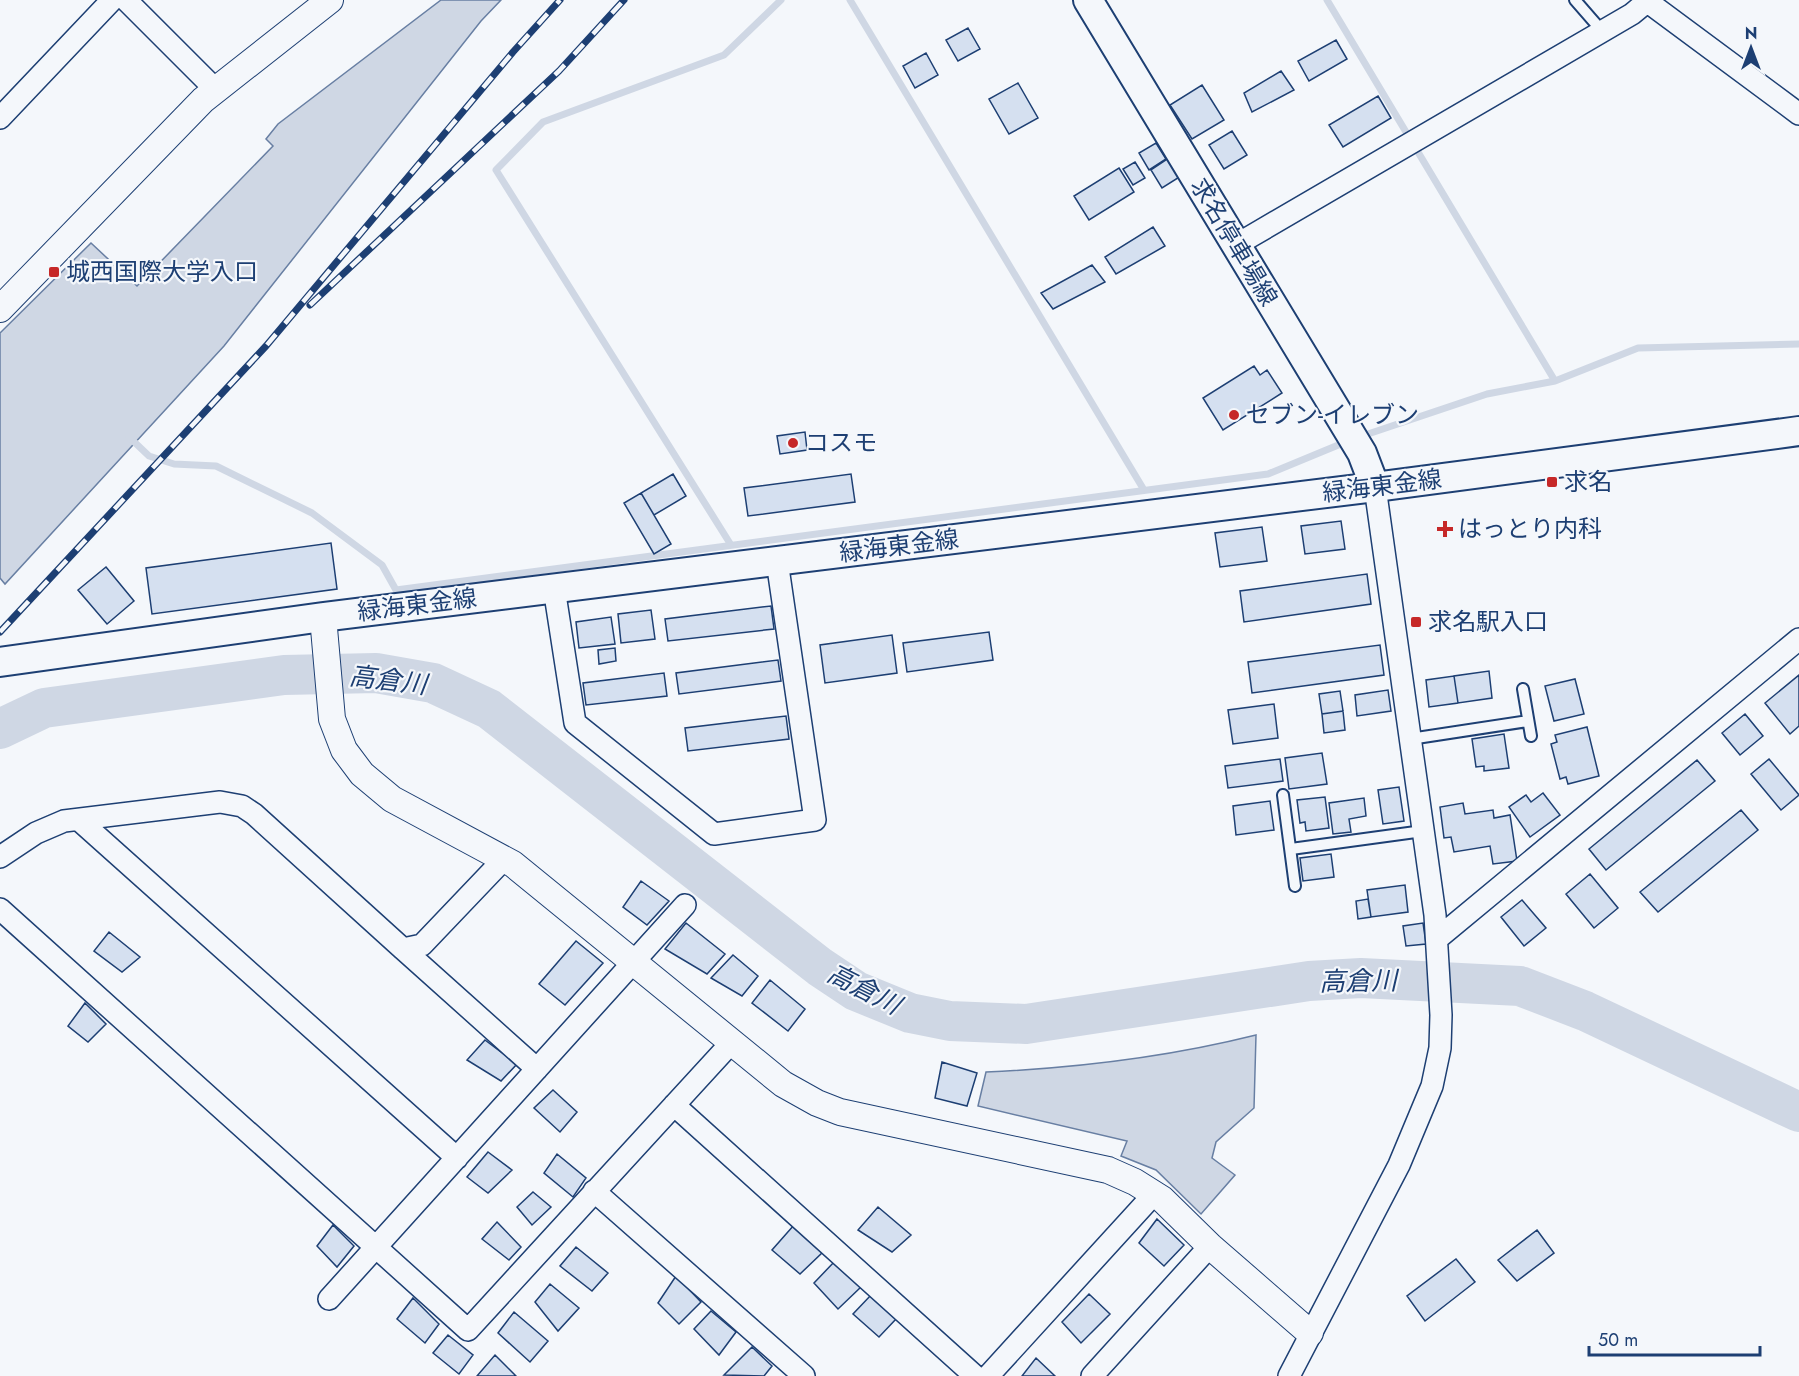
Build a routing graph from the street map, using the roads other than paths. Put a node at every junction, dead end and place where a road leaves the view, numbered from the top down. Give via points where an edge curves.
1 (112, 0) edge
2 (126, 0) edge
3 (330, 0) edge
4 (1088, 0) edge
5 (1575, 0) edge
6 (1648, 1) edge
7 (1602, 31) junction
8 (215, 89) junction
9 (1799, 114) edge
10 (0, 118) edge
11 (1236, 245) junction
12 (0, 309) edge
13 (1799, 431) edge
14 (1375, 487) junction
15 (777, 561) junction
16 (554, 588) junction
17 (324, 630) junction
18 (1799, 639) edge
19 (0, 662) edge
20 (1523, 689) dead end
21 (1528, 721) junction
22 (1531, 736) dead end
23 (1410, 739) junction
24 (1283, 795) dead end
25 (79, 820) junction
26 (1424, 831) junction
27 (1290, 849) junction
28 (0, 857) edge
29 (504, 860) junction
30 (1296, 886) dead end
31 (685, 905) dead end
32 (0, 909) edge
33 (1437, 939) junction
34 (403, 949) junction
35 (633, 962) junction
36 (732, 1042) junction
37 (537, 1069) junction
38 (674, 1105) junction
39 (457, 1158) junction
40 (594, 1191) junction
41 (1154, 1194) junction
42 (1210, 1246) junction
43 (376, 1247) junction
44 (329, 1299) dead end
45 (1310, 1333) junction
46 (804, 1376) edge
47 (975, 1376) edge
48 (988, 1376) edge
49 (1092, 1376) edge
50 (1289, 1376) edge

1 - 10 street
2 - 8 street
3 - 8 street
4 - 11 main road, 求名停車場線
5 - 7 lane
6 - 7 street
6 - 9 street
7 - 11 street
8 - 12 street
11 - 14 main road, 求名停車場線 via 1362,453
13 - 14 main road, 緑海東金線
14 - 15 main road, 緑海東金線
14 - 23 street
15 - 16 main road, 緑海東金線
15 - 16 street via 815,820 714,834 575,723
16 - 17 main road, 緑海東金線
17 - 19 main road, 緑海東金線
17 - 29 street via 332,719 344,750 362,774 392,799
18 - 33 street
20 - 21 lane
21 - 22 lane
21 - 23 lane
23 - 26 street
24 - 27 lane
25 - 28 street via 64,821 36,833
25 - 34 street via 220,802 242,806
25 - 39 street
26 - 27 lane
26 - 33 street
27 - 30 lane
29 - 34 street via 422,945
29 - 35 street
31 - 35 street
32 - 43 street
33 - 45 street via 1440,1048 1432,1086 1399,1165
34 - 37 street
35 - 36 street
35 - 37 street
36 - 38 street
36 - 41 street via 783,1084 840,1112 1108,1170
37 - 39 street
38 - 40 street
38 - 47 street
39 - 43 street
40 - 43 street via 468,1330
40 - 46 street
41 - 42 street
41 - 48 street
42 - 45 street
42 - 49 street
43 - 44 street
45 - 50 street

